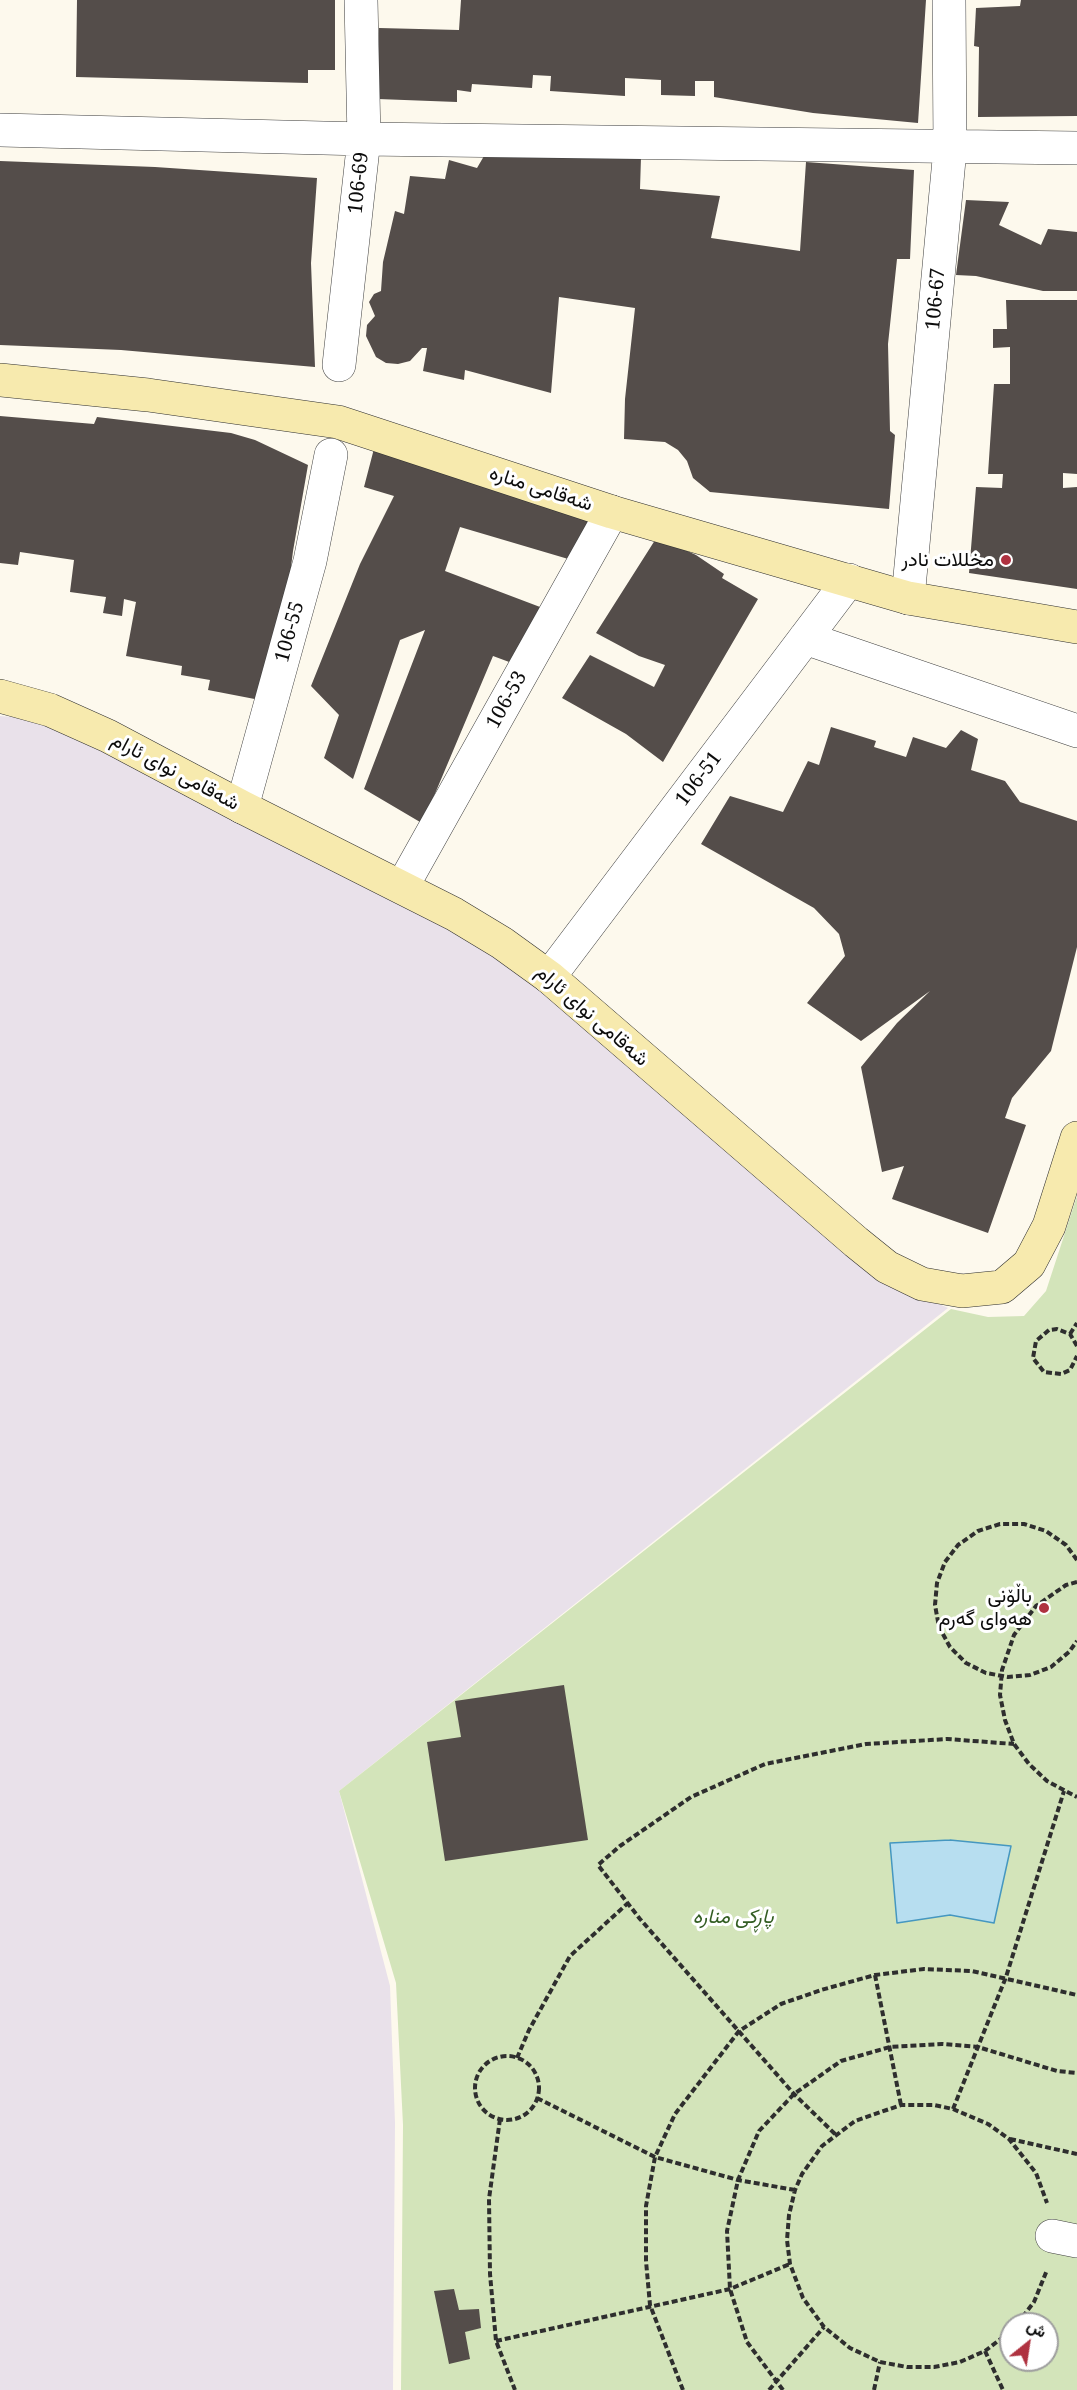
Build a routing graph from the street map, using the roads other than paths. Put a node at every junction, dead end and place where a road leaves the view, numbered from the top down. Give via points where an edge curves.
1 (361, 0) edge
2 (949, 0) edge
3 (0, 130) edge
4 (364, 140) junction
5 (1077, 148) edge
6 (950, 149) junction
7 (339, 365) dead end
8 (0, 380) edge
9 (332, 455) dead end
10 (612, 512) junction
11 (849, 580) junction
12 (908, 598) junction
13 (1077, 627) edge
14 (805, 638) junction
15 (0, 696) edge
16 (1077, 731) edge
17 (243, 807) junction
18 (402, 887) junction
19 (549, 977) junction
20 (1077, 1138) edge

1 - 4 street, 106-69
2 - 6 street, 106-67
3 - 4 street
4 - 6 street
4 - 7 street, 106-69
5 - 6 street
6 - 12 street, 106-67
8 - 10 street, شەقامی منارە via 148,395 338,422
9 - 17 street, 106-55 via 310,561
10 - 11 street, شەقامی منارە
10 - 18 street, 106-53
11 - 12 street, شەقامی منارە
11 - 14 street, 106-51
12 - 13 street, شەقامی منارە
14 - 16 street
14 - 19 street, 106-51
15 - 17 street, شەقامی نوای ئارام via 50,710 108,736
17 - 18 street, شەقامی نوای ئارام
18 - 19 street, شەقامی نوای ئارام via 502,943
19 - 20 street, شەقامی نوای ئارام via 856,1242 887,1267 922,1284 962,1291 1002,1287 1029,1264 1048,1226

